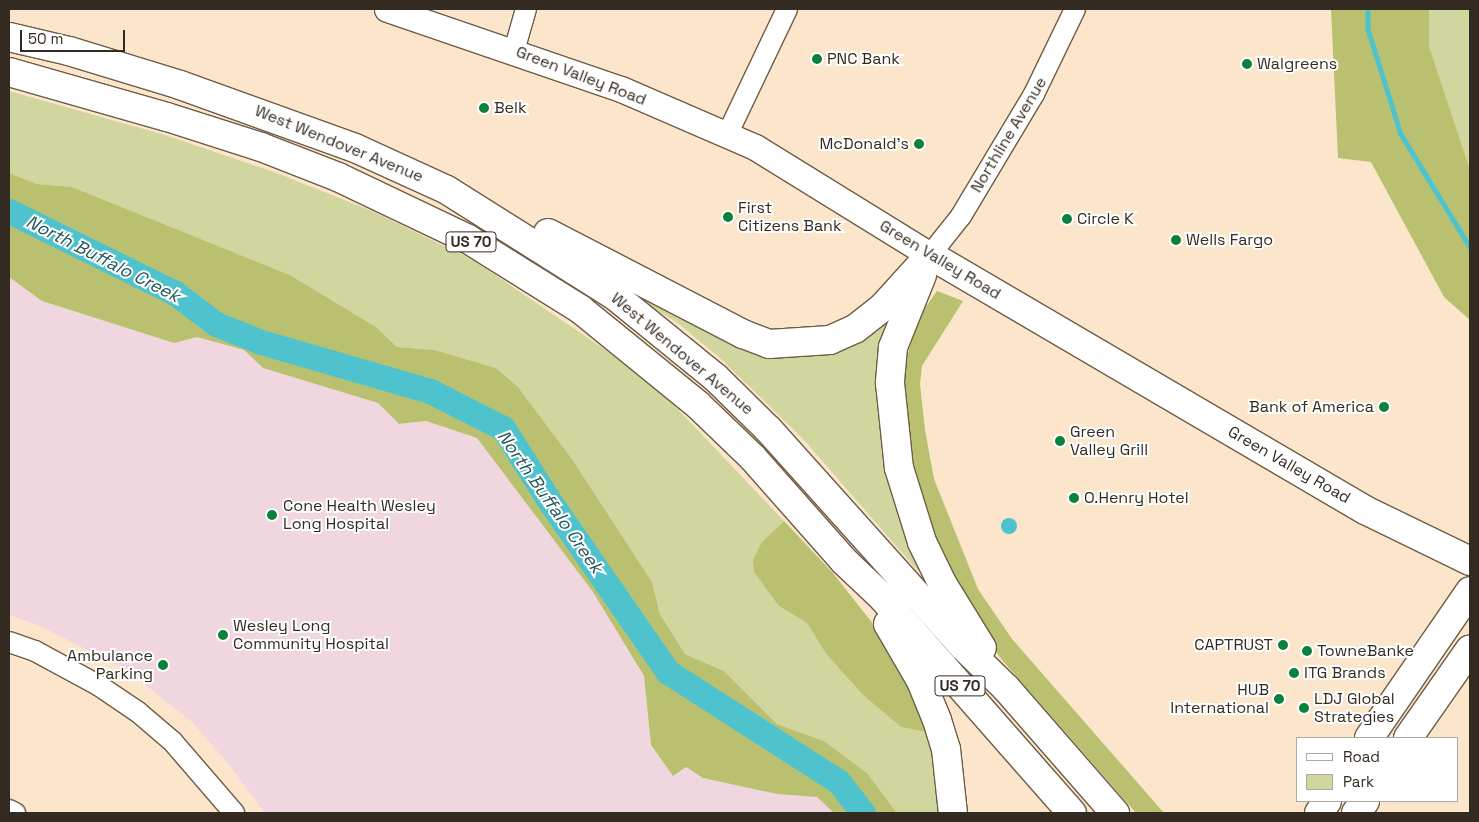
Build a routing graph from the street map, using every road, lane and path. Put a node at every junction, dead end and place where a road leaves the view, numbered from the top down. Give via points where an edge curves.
1 (387, 9) edge
2 (526, 9) edge
3 (788, 9) edge
4 (1075, 9) edge
5 (9, 37) edge
6 (514, 50) junction
7 (9, 72) edge
8 (727, 135) junction
9 (447, 190) junction
10 (930, 255) junction
11 (844, 561) junction
12 (1470, 561) edge
13 (1470, 591) edge
14 (9, 642) edge
15 (1470, 649) edge
16 (1006, 688) junction
17 (1370, 737) edge
18 (1409, 737) edge
19 (1326, 802) edge
20 (1364, 802) edge
21 (9, 810) edge
22 (16, 813) edge
23 (234, 813) edge
24 (953, 813) edge
25 (1072, 813) edge
26 (1115, 813) edge
27 (1319, 813) edge
28 (1356, 813) edge

1 - 6 main road, Green Valley Road
2 - 6 street
3 - 8 street
4 - 10 street, Northline Avenue via 1034,94 961,216
5 - 9 highway, West Wendover Avenue / US 70 via 124,67 242,105 355,148
6 - 8 main road, Green Valley Road via 621,90
7 - 11 highway, West Wendover Avenue / US 70 via 261,147 338,177 468,239 580,310 691,398 752,458
8 - 10 main road, Green Valley Road via 762,152
9 - 10 highway via 469,194 743,334 769,344 830,340 855,329 883,307
9 - 16 highway, West Wendover Avenue / US 70 via 615,296 716,378 769,430 963,646
10 - 12 highway, Green Valley Road via 1356,505
10 - 16 highway via 893,347 890,383 899,468 910,512 942,583
11 - 24 highway via 906,652 921,681 946,749
11 - 25 highway, West Wendover Avenue / US 70 via 882,598
13 - 17 highway
14 - 23 street via 35,651 98,685 138,712 173,742
15 - 18 highway
16 - 26 highway, West Wendover Avenue / US 70
19 - 27 highway
20 - 28 highway
21 - 22 street

